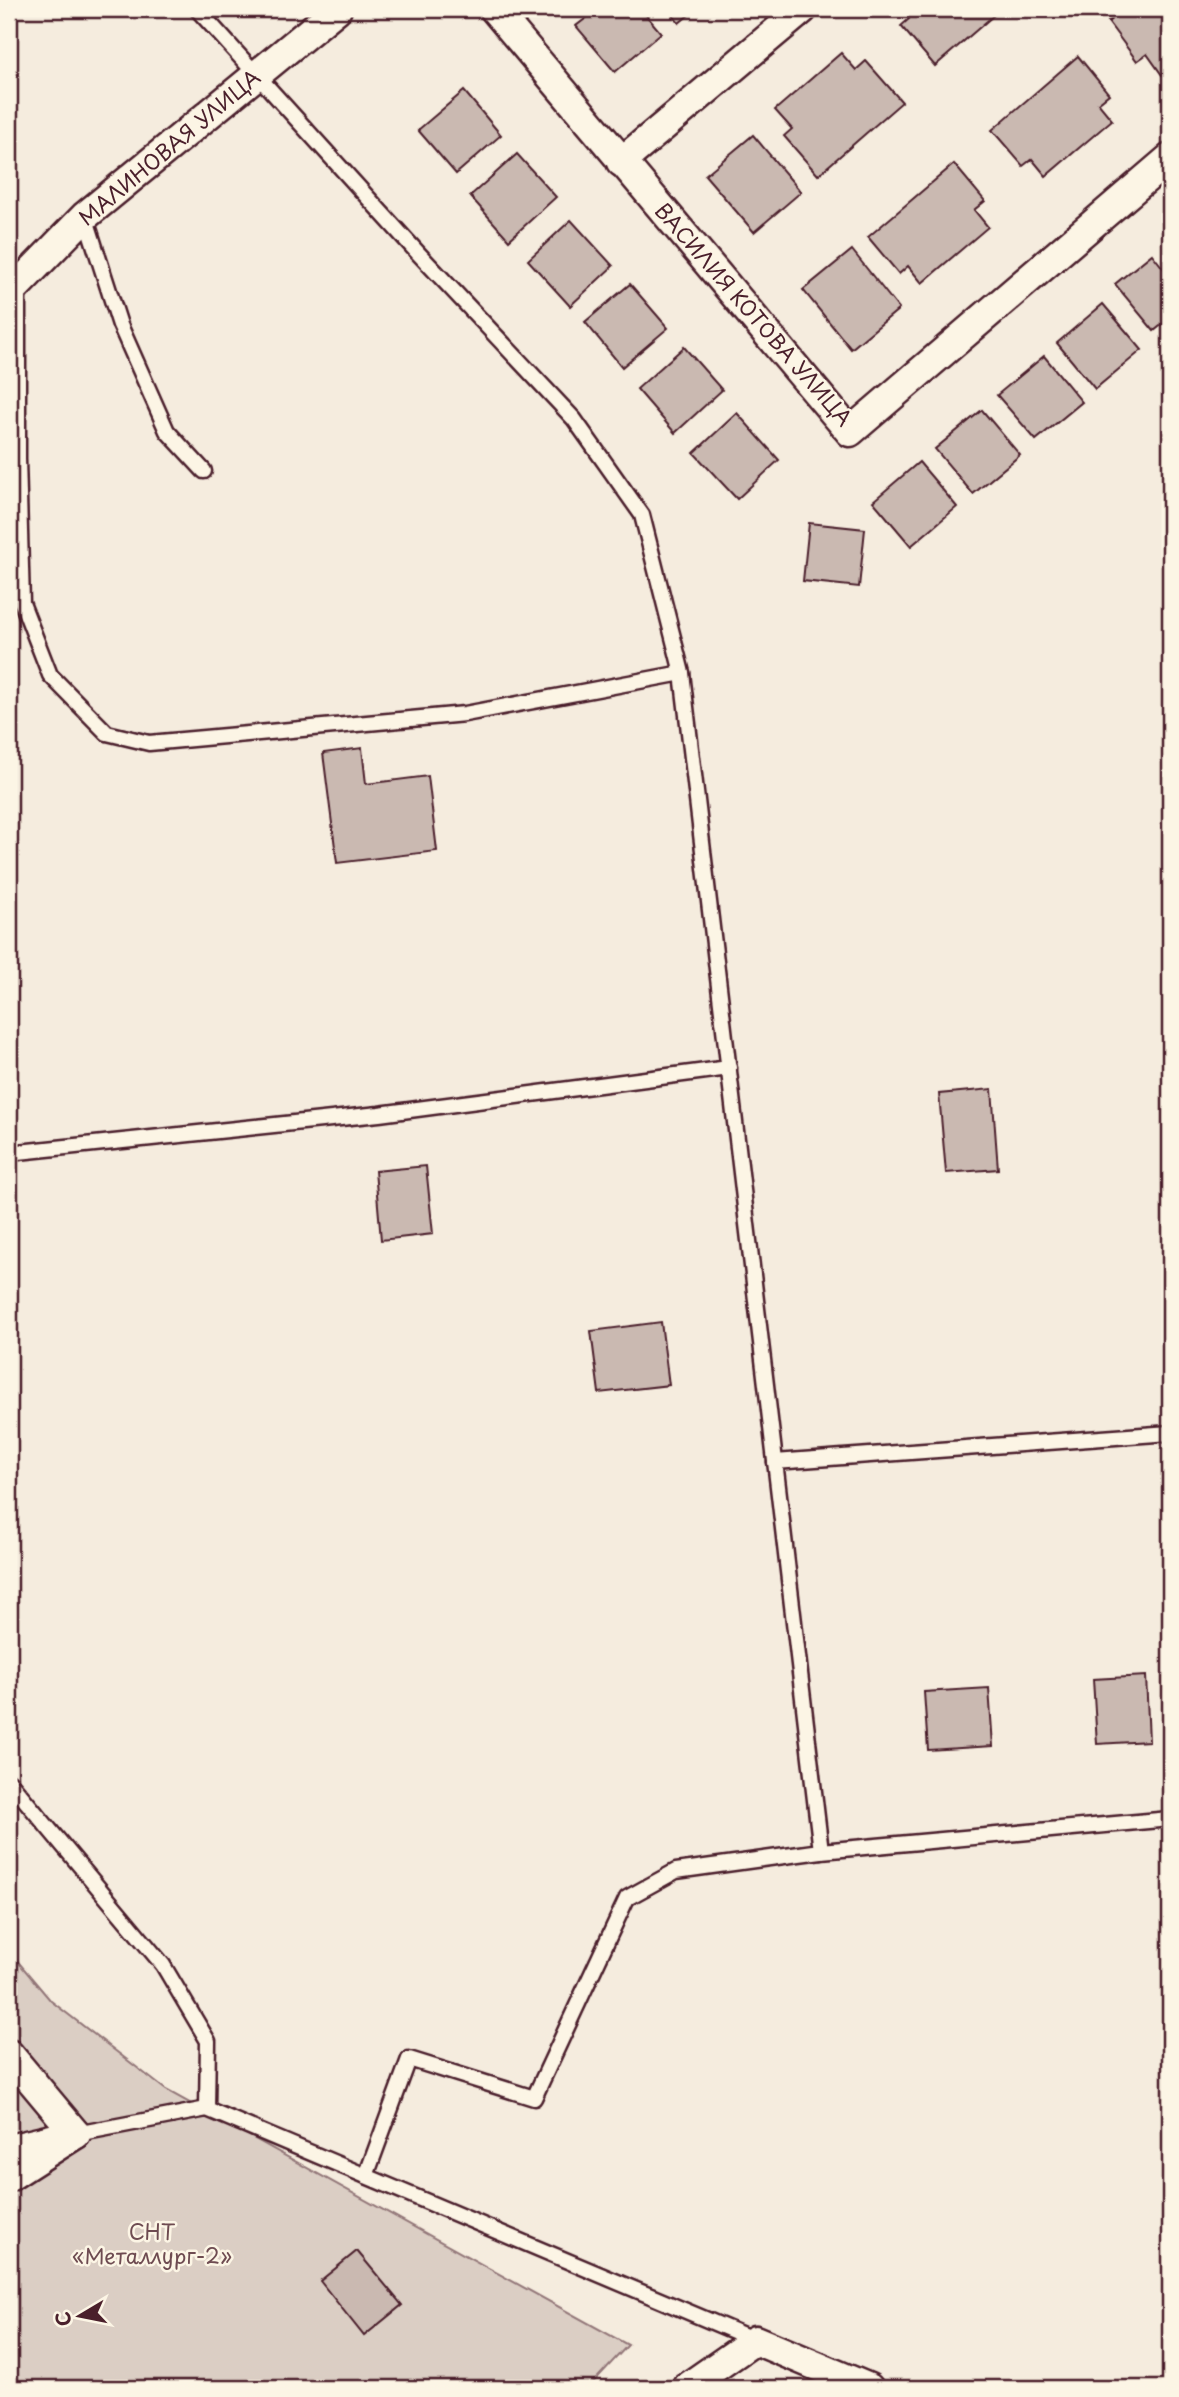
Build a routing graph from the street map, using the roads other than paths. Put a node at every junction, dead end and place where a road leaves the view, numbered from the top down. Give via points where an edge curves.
1 (197, 9) edge
2 (337, 9) edge
3 (494, 9) edge
4 (803, 9) edge
5 (257, 75) junction
6 (1170, 158) edge
7 (621, 162) junction
8 (85, 216) junction
9 (12, 285) edge
10 (204, 471) dead end
11 (682, 673) junction
12 (729, 1068) junction
13 (9, 1153) edge
14 (1170, 1433) edge
15 (775, 1462) junction
16 (9, 1781) edge
17 (1170, 1819) edge
18 (821, 1851) junction
19 (9, 2054) edge
20 (207, 2109) junction
21 (76, 2134) junction
22 (9, 2149) edge
23 (366, 2176) junction
24 (9, 2177) edge
25 (755, 2340) junction
26 (685, 2388) edge
27 (869, 2388) edge

1 - 5 lane
2 - 5 street, МАЛИНОВАЯ УЛИЦА
3 - 7 street, ВАСИЛИЯ КОТОВА УЛИЦА
4 - 7 street
5 - 8 street, МАЛИНОВАЯ УЛИЦА
5 - 11 lane via 573,419 642,515
6 - 7 street, ВАСИЛИЯ КОТОВА УЛИЦА via 850,432
8 - 9 street, МАЛИНОВАЯ УЛИЦА
8 - 10 lane via 120,325 167,432
9 - 11 lane via 22,603 50,675 107,733 149,743 465,714
11 - 12 lane
12 - 13 lane via 379,1114
12 - 15 lane
14 - 15 lane
15 - 18 lane
16 - 20 lane via 163,1965 208,2041
17 - 18 lane
18 - 23 lane via 676,1871 627,1898 534,2098 409,2059
19 - 21 street
20 - 21 lane
20 - 23 lane
21 - 22 street
21 - 24 street
23 - 25 lane
25 - 26 street
25 - 27 street

